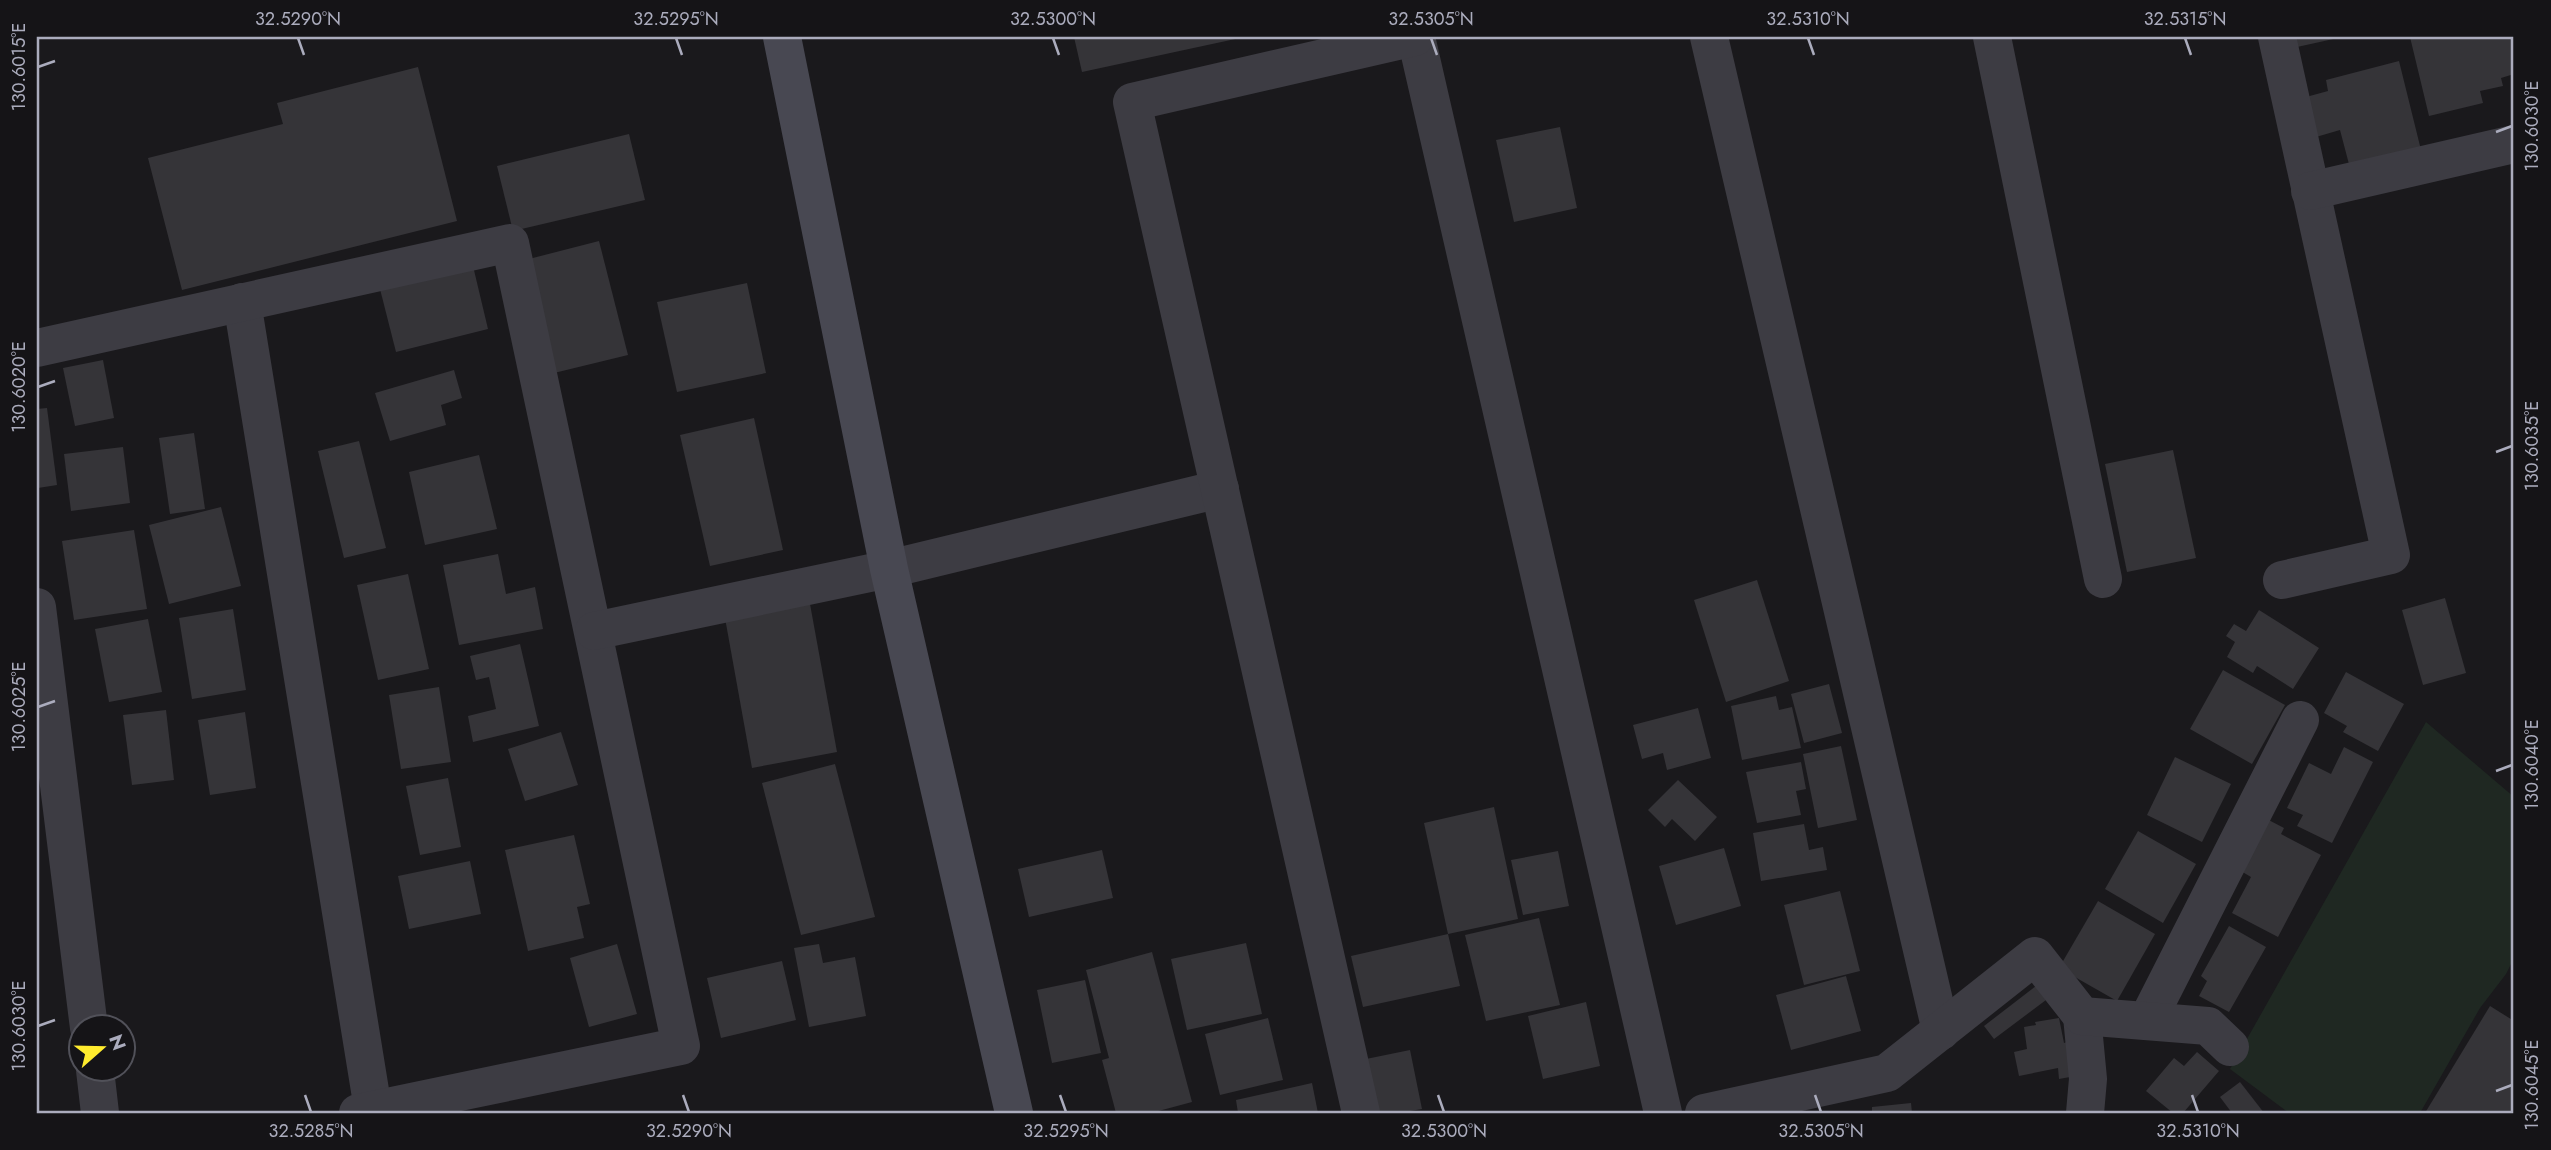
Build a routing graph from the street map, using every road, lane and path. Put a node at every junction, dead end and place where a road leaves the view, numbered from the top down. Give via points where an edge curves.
1 (782, 37) edge
2 (1415, 37) edge
3 (1709, 37) edge
4 (1992, 37) edge
5 (2277, 37) edge
6 (2514, 144) edge
7 (2310, 191) junction
8 (242, 302) junction
9 (37, 348) edge
10 (1220, 489) junction
11 (889, 569) junction
12 (2103, 579) dead end
13 (2282, 580) dead end
14 (37, 607) edge
15 (594, 631) junction
16 (2300, 720) dead end
17 (87, 1014) edge
18 (2082, 1016) junction
19 (2147, 1021) junction
20 (1941, 1031) junction
21 (2230, 1047) dead end
22 (97, 1084) edge
23 (365, 1111) edge
24 (100, 1113) edge
25 (1014, 1113) edge
26 (1361, 1113) edge
27 (1663, 1113) edge
28 (1704, 1113) edge
29 (2085, 1113) edge

1 - 11 street
2 - 10 street via 1132,102
2 - 27 street
3 - 20 street
4 - 12 street
5 - 7 street
6 - 7 street
7 - 13 street via 2391,555
8 - 9 street
8 - 15 street via 510,243
8 - 23 street
10 - 11 street
10 - 26 street
11 - 15 street
11 - 25 street
14 - 17 street
15 - 23 street via 681,1046
16 - 19 street
18 - 19 street
18 - 20 street via 2035,957
18 - 29 street via 2088,1079
19 - 21 street via 2208,1026
20 - 28 street via 1887,1073
22 - 24 street

